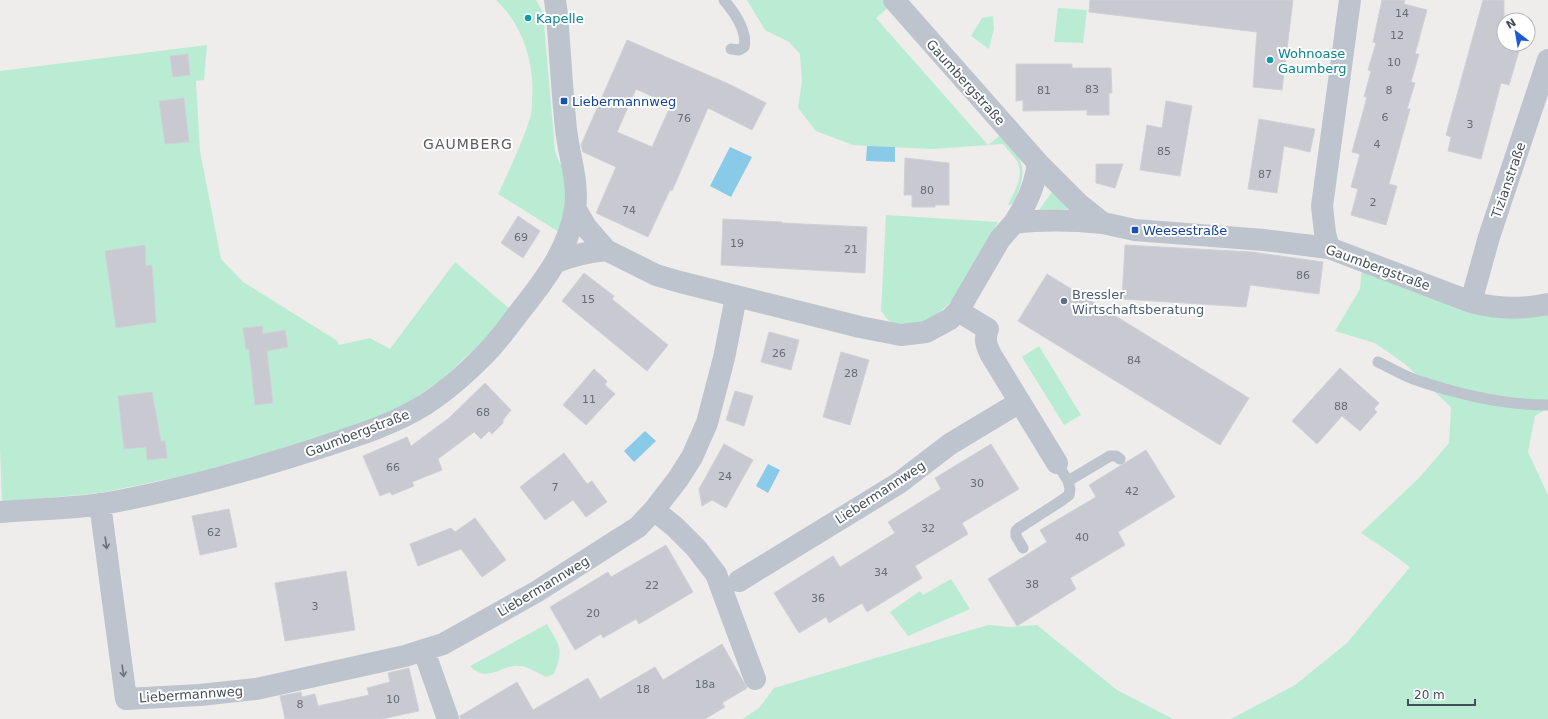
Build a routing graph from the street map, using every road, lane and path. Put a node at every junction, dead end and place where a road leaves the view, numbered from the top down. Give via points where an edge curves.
1 (554, 0) edge
2 (724, 0) edge
3 (894, 0) edge
4 (1350, 0) edge
5 (731, 49) dead end
6 (1548, 60) edge
7 (1038, 163) junction
8 (575, 208) junction
9 (1014, 223) junction
10 (1103, 223) junction
11 (1329, 248) junction
12 (606, 250) junction
13 (556, 262) junction
14 (736, 297) junction
15 (1471, 302) junction
16 (1548, 304) edge
17 (958, 312) junction
18 (1378, 362) dead end
19 (1020, 402) junction
20 (1548, 405) edge
21 (1120, 458) dead end
22 (1063, 472) junction
23 (100, 504) junction
24 (654, 510) junction
25 (0, 512) edge
26 (1023, 548) dead end
27 (739, 581) dead end
28 (424, 651) junction
29 (755, 680) dead end
30 (448, 719) edge

1 - 8 street, Gaumbergstraße via 566,131 575,178
2 - 5 lane via 738,20 746,40 744,47 739,50
3 - 7 street, Gaumbergstraße
4 - 11 street via 1322,206
6 - 15 street, Tizianstraße via 1489,237
7 - 9 street via 1030,197
7 - 10 street, Gaumbergstraße via 1074,200
8 - 12 street
8 - 13 street, Gaumbergstraße via 565,243
9 - 10 street via 1035,220
9 - 17 street via 1000,238
10 - 11 street, Gaumbergstraße via 1135,230
11 - 15 street, Gaumbergstraße
12 - 13 street via 588,252
12 - 14 street via 656,275
13 - 23 street, Gaumbergstraße via 490,349 452,385 411,413 362,434 261,466 213,480
14 - 17 street via 902,335 926,332
14 - 24 street, Liebermannweg via 707,423 692,457 678,480
15 - 16 street, Gaumbergstraße via 1512,309
17 - 19 street via 988,329 985,336 986,345
18 - 20 lane via 1418,381 1504,403
19 - 22 street
19 - 27 street, Liebermannweg via 950,444 899,483
21 - 22 lane via 1110,456
22 - 26 lane via 1070,489 1069,495 1016,531
23 - 25 street, Gaumbergstraße
23 -> 28 street, Liebermannweg via 126,699 256,689
24 - 28 street, Liebermannweg via 638,527 536,592 443,644
24 - 29 street via 676,527 716,574
28 - 30 street

